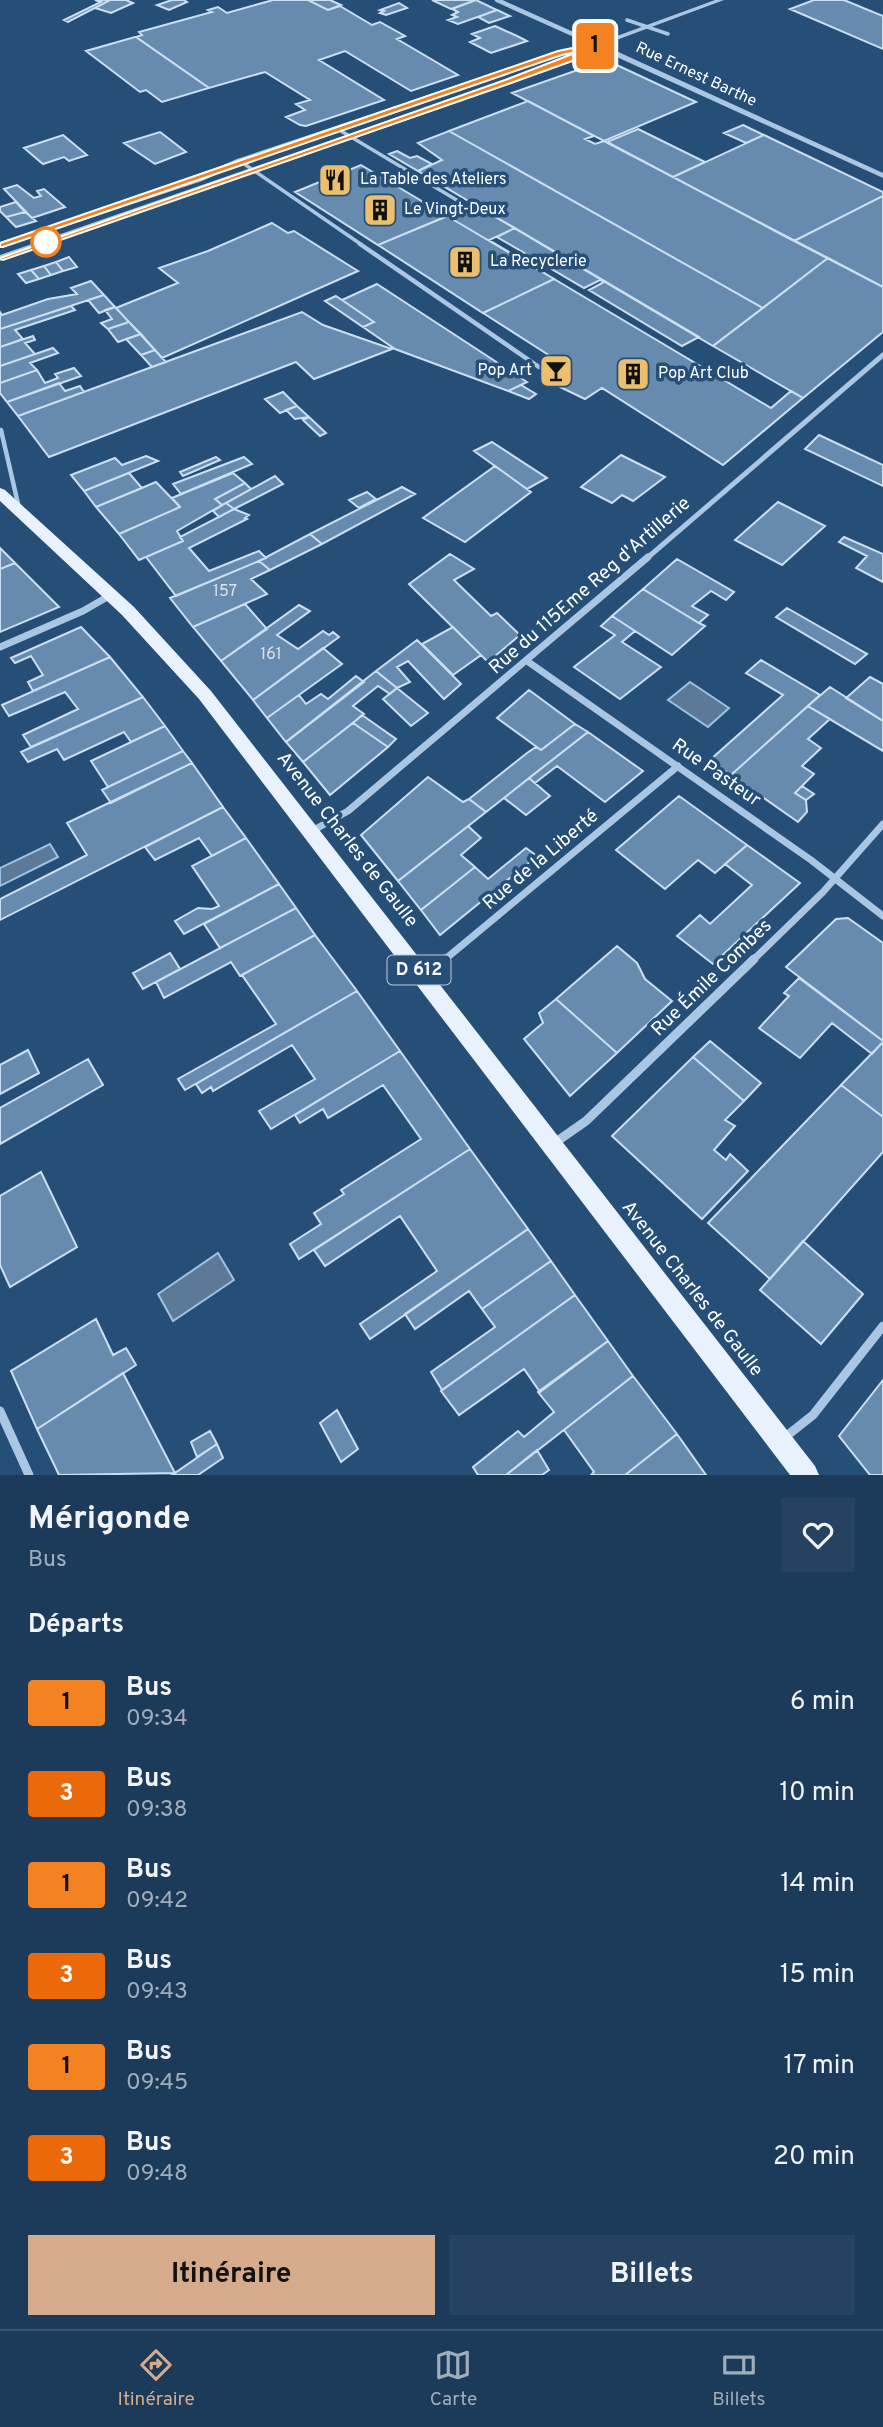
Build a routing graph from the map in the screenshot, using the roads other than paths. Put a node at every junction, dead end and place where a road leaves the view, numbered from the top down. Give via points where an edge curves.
1 (497, 0) edge
2 (721, 0) edge
3 (627, 20) dead end
4 (647, 27) junction
5 (668, 34) dead end
6 (597, 45) junction
7 (336, 128) junction
8 (350, 137) junction
9 (240, 161) junction
10 (254, 170) junction
11 (883, 176) edge
12 (460, 202) dead end
13 (0, 245) edge
14 (0, 258) edge
15 (883, 355) edge
16 (539, 366) dead end
17 (1, 430) edge
18 (0, 493) edge
19 (20, 512) junction
20 (109, 596) junction
21 (0, 647) edge
22 (527, 662) junction
23 (678, 766) junction
24 (883, 824) edge
25 (311, 831) junction
26 (834, 879) junction
27 (883, 916) edge
28 (422, 974) junction
29 (553, 1144) junction
30 (883, 1326) edge
31 (0, 1411) edge
32 (780, 1441) junction
33 (29, 1475) edge
34 (806, 1475) edge

1 - 6 street, Rue Ernest Barthe
2 - 4 street
3 - 4 lane
4 - 5 lane
4 - 6 street
6 - 7 street via 560,53
6 - 8 street
6 - 11 street, Rue Ernest Barthe
7 - 8 lane
7 - 9 street
8 - 10 street
8 - 12 lane
9 - 10 lane
9 - 13 street
10 - 14 street
10 - 16 lane
15 - 22 street, Rue du 115Eme Reg d'Artillerie
17 - 19 lane
18 - 19 main road, Avenue Charles de Gaulle / D 612
19 - 20 main road, Avenue Charles de Gaulle / D 612
20 - 21 street
20 - 25 main road, Avenue Charles de Gaulle / D 612 via 205,695
22 - 23 street, Rue Pasteur
22 - 25 street, Rue du 115Eme Reg d'Artillerie via 348,811
23 - 26 street, Rue Pasteur
23 - 28 street, Rue de la Liberté
24 - 26 street, Rue Émile Combes
25 - 28 main road, Avenue Charles de Gaulle / D 612
26 - 27 street, Rue Pasteur
26 - 29 street, Rue Émile Combes via 586,1121
28 - 29 main road, Avenue Charles de Gaulle / D 612
29 - 32 main road, Avenue Charles de Gaulle / D 612
30 - 32 street via 813,1415
31 - 33 street
32 - 34 main road, Avenue Charles de Gaulle / D 612

